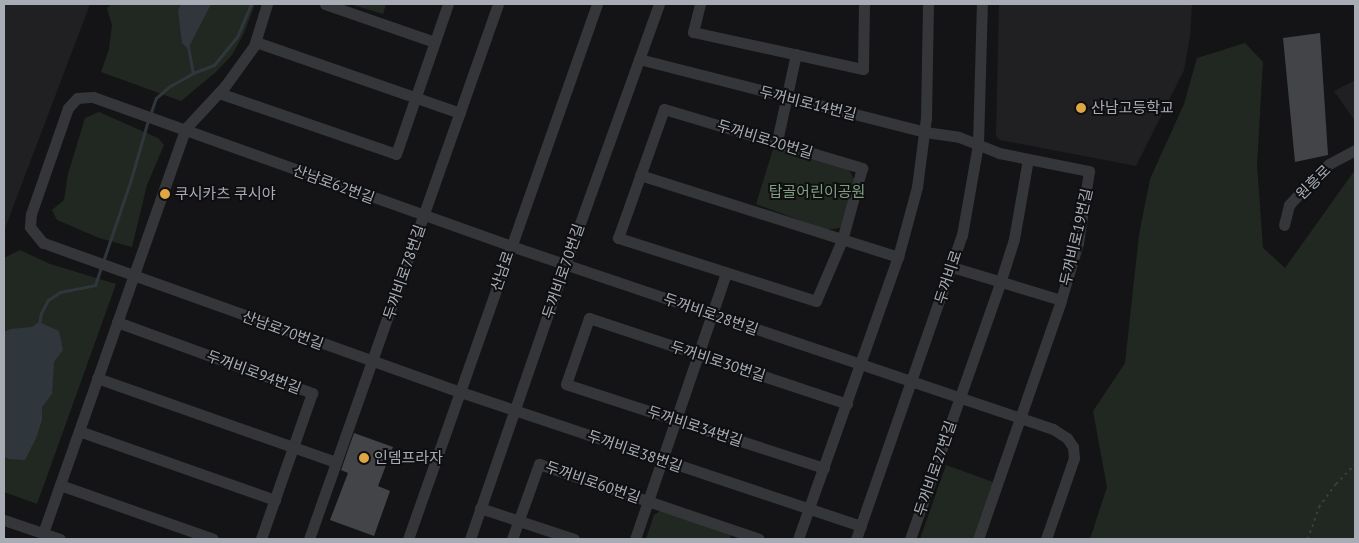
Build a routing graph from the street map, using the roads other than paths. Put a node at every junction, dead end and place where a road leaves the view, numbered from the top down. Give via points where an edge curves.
1 (267, 4) edge
2 (325, 4) edge
3 (448, 4) edge
4 (498, 4) edge
5 (597, 4) edge
6 (659, 4) edge
7 (700, 4) edge
8 (864, 4) edge
9 (928, 4) edge
10 (982, 4) edge
11 (256, 42) junction
12 (435, 42) junction
13 (796, 54) junction
14 (639, 59) junction
15 (219, 93) junction
16 (787, 97) junction
17 (415, 98) junction
18 (105, 101) joint
19 (460, 114) junction
20 (185, 129) junction
21 (925, 132) junction
22 (777, 142) junction
23 (978, 144) junction
24 (1355, 150) edge
25 (1028, 159) junction
26 (1089, 170) joint
27 (640, 175) junction
28 (424, 216) junction
29 (1284, 225) dead end
30 (842, 240) junction
31 (511, 246) junction
32 (898, 257) junction
33 (565, 265) junction
34 (952, 267) junction
35 (726, 273) junction
36 (133, 276) junction
37 (1000, 283) junction
38 (1061, 300) junction
39 (712, 314) junction
40 (117, 322) junction
41 (698, 354) junction
42 (372, 362) junction
43 (860, 364) junction
44 (97, 378) junction
45 (912, 382) junction
46 (566, 384) joint
47 (460, 392) junction
48 (959, 398) junction
49 (847, 404) junction
50 (514, 410) junction
51 (1019, 418) junction
52 (676, 420) junction
53 (78, 431) junction
54 (293, 447) junction
55 (662, 460) junction
56 (336, 462) junction
57 (824, 468) junction
58 (60, 485) junction
59 (274, 500) junction
60 (648, 501) junction
61 (480, 508) junction
62 (810, 509) junction
63 (4, 520) edge
64 (518, 521) junction
65 (861, 526) junction
66 (43, 534) junction
67 (742, 537) edge
68 (60, 539) edge
69 (213, 539) edge
70 (261, 539) edge
71 (309, 539) edge
72 (408, 539) edge
73 (470, 539) edge
74 (512, 539) edge
75 (574, 539) edge
76 (635, 539) edge
77 (759, 539) edge
78 (798, 539) edge
79 (856, 539) edge
80 (910, 539) edge
81 (978, 539) edge
82 (1046, 539) edge

1 - 11 street
2 - 12 street
3 - 12 street
4 - 19 street, 두꺼비로78번길
5 - 31 street, 산남로
6 - 14 street, 두꺼비로70번길
7 - 13 street via 693,32
8 - 13 street via 863,69
9 - 21 street
10 - 23 street, 두꺼비로
11 - 15 street
11 - 17 street
12 - 17 street
13 - 16 street
14 - 16 street, 두꺼비로14번길
14 - 33 street, 두꺼비로70번길
15 - 17 street via 396,154
15 - 20 street
16 - 21 street, 두꺼비로14번길
16 - 22 street
17 - 19 street
18 - 20 street, 산남로62번길
18 - 36 street, 산남로70번길 via 84,96 72,103 31,214 30,227 43,243
19 - 28 street, 두꺼비로78번길
20 - 28 street, 산남로62번길
20 - 36 street
21 - 23 street, 두꺼비로14번길 via 959,137
21 - 32 street via 917,187
22 - 27 street, 두꺼비로20번길 via 664,109
22 - 30 street, 두꺼비로20번길 via 862,168
23 - 25 street, 두꺼비로14번길
23 - 34 street, 두꺼비로 via 971,192
24 - 29 street, 원흥로 via 1329,164 1313,178 1289,206
25 - 26 street, 두꺼비로14번길
25 - 37 street via 1014,239
26 - 38 street, 두꺼비로19번길 via 1078,243
27 - 30 street
27 - 35 street, 두꺼비로20번길 via 618,238
28 - 31 street, 산남로62번길
28 - 42 street, 두꺼비로78번길
30 - 32 street
30 - 35 street, 두꺼비로20번길 via 816,302
31 - 33 street, 두꺼비로28번길
31 - 47 street, 산남로
32 - 43 street
33 - 39 street, 두꺼비로28번길
33 - 50 street, 두꺼비로70번길
34 - 37 street, 두꺼비로19번길
34 - 45 street, 두꺼비로
35 - 39 street, 두꺼비로60번길
36 - 40 street
36 - 42 street, 산남로70번길
37 - 38 street, 두꺼비로19번길
37 - 48 street, 두꺼비로27번길
38 - 51 street
39 - 41 street, 두꺼비로60번길
39 - 43 street, 두꺼비로28번길
40 - 44 street
40 - 54 street, 두꺼비로94번길 via 312,393
41 - 46 street, 두꺼비로30번길 via 589,318
41 - 49 street, 두꺼비로30번길
41 - 52 street, 두꺼비로60번길
42 - 47 street, 산남로70번길
42 - 56 street, 두꺼비로78번길
43 - 45 street, 두꺼비로28번길
43 - 49 street
44 - 53 street
44 - 54 street
45 - 48 street
45 - 65 street, 두꺼비로
46 - 52 street, 두꺼비로34번길
47 - 50 street, 두꺼비로38번길
47 - 72 street, 산남로
48 - 51 street
48 - 80 street, 두꺼비로27번길
49 - 57 street
50 - 55 street, 두꺼비로38번길
50 - 61 street, 두꺼비로70번길
51 - 81 street
51 - 82 street via 1053,429 1067,438 1073,447 1074,458
52 - 55 street, 두꺼비로60번길
52 - 57 street, 두꺼비로34번길
53 - 58 street
53 - 59 street
54 - 56 street
54 - 59 street, 두꺼비로94번길
55 - 60 street, 두꺼비로60번길
55 - 62 street, 두꺼비로38번길
56 - 71 street, 두꺼비로78번길
57 - 62 street
58 - 66 street
58 - 69 street
59 - 70 street, 두꺼비로94번길
60 - 64 street, 두꺼비로60번길 via 539,464
60 - 67 street, 두꺼비로60번길
60 - 76 street, 두꺼비로60번길
61 - 64 street
61 - 73 street, 두꺼비로70번길
62 - 65 street, 두꺼비로38번길
62 - 78 street
63 - 66 street
64 - 74 street, 두꺼비로60번길
64 - 75 street
65 - 79 street, 두꺼비로
66 - 68 street
67 - 77 street, 두꺼비로60번길

